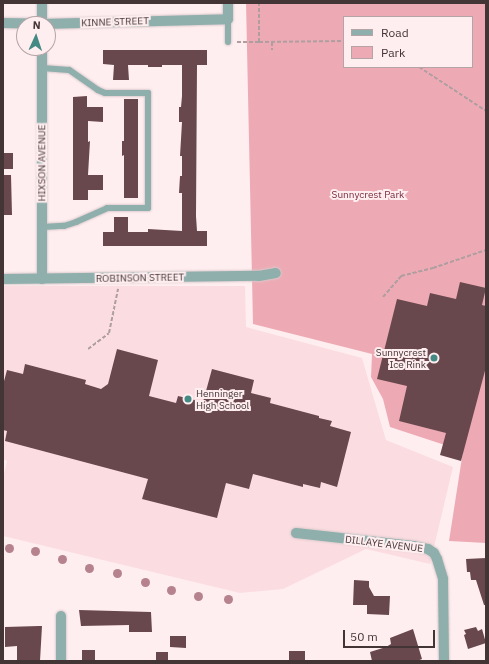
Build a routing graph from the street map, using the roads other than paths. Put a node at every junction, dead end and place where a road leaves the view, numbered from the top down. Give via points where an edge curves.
1 (42, 3) edge
2 (228, 3) edge
3 (42, 16) edge
4 (228, 19) junction
5 (3, 23) edge
6 (16, 23) edge
7 (56, 24) edge
8 (228, 42) road end
9 (42, 56) edge
10 (42, 68) junction
11 (42, 227) junction
12 (276, 273) dead end
13 (3, 279) edge
14 (42, 279) junction
15 (296, 533) dead end
16 (62, 616) dead end
17 (62, 661) edge
18 (444, 661) edge

1 - 3 street
2 - 4 street
4 - 7 street, KINNE STREET
4 - 8 lane
5 - 6 street, KINNE STREET
9 - 10 street, HIXSON AVENUE
10 - 11 street, HIXSON AVENUE
10 - 11 lane via 69,70 105,93 148,93 148,208 107,208 64,226
11 - 14 street, HIXSON AVENUE
12 - 14 street, ROBINSON STREET via 259,276
13 - 14 street, ROBINSON STREET
15 - 18 street, DILLAYE AVENUE via 412,546 434,553 443,579
16 - 17 street

